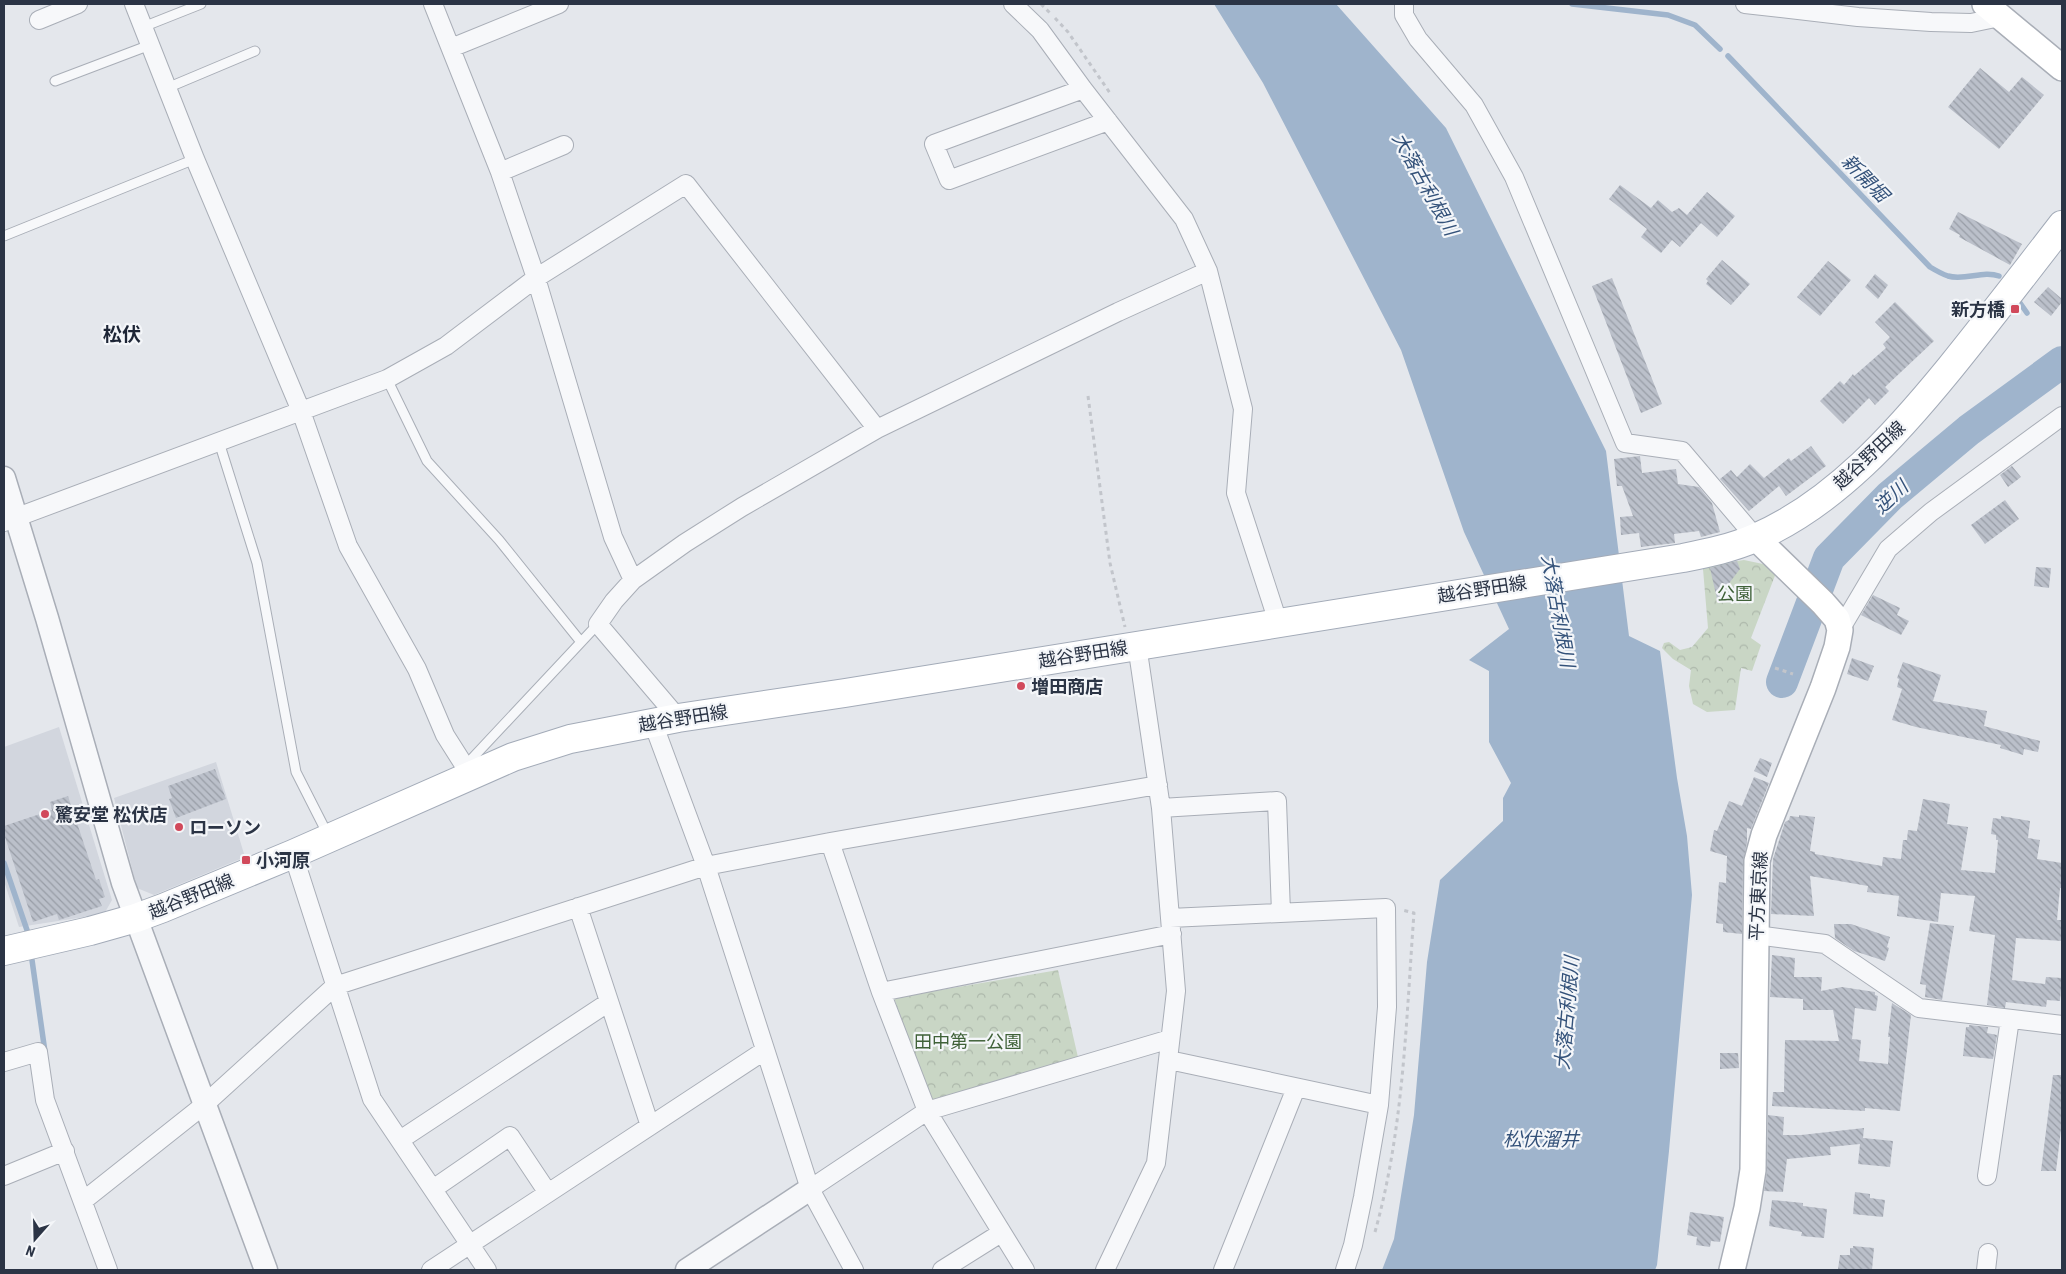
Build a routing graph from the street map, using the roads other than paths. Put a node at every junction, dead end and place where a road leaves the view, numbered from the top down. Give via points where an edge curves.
1 (78, 4) edge
2 (134, 4) edge
3 (201, 4) edge
4 (433, 4) edge
5 (559, 4) edge
6 (1013, 4) edge
7 (1404, 4) edge
8 (1745, 4) edge
9 (1993, 10) edge
10 (38, 20) dead end
11 (143, 27) junction
12 (150, 45) junction
13 (451, 48) junction
14 (255, 51) dead end
15 (2062, 68) edge
16 (55, 81) dead end
17 (167, 88) junction
18 (1084, 89) junction
19 (1108, 121) junction
20 (564, 145) dead end
21 (195, 159) junction
22 (500, 172) junction
23 (2062, 225) edge
24 (4, 236) edge
25 (1208, 271) junction
26 (536, 278) junction
27 (387, 379) junction
28 (301, 411) junction
29 (2062, 416) edge
30 (876, 429) junction
31 (219, 442) junction
32 (4, 478) edge
33 (10, 519) edge
34 (1756, 538) junction
35 (633, 580) junction
36 (1278, 622) junction
37 (598, 624) junction
38 (1840, 630) junction
39 (581, 642) junction
40 (1133, 646) junction
41 (666, 720) junction
42 (468, 771) junction
43 (1158, 785) junction
44 (1161, 808) junction
45 (329, 837) junction
46 (830, 842) junction
47 (293, 854) junction
48 (706, 866) junction
49 (578, 907) junction
50 (1281, 913) junction
51 (136, 918) junction
52 (1171, 926) junction
53 (1756, 935) junction
54 (4, 951) edge
55 (335, 986) junction
56 (881, 992) junction
57 (609, 1002) junction
58 (2010, 1019) junction
59 (2062, 1025) edge
60 (1170, 1039) junction
61 (764, 1051) junction
62 (1169, 1060) junction
63 (4, 1062) edge
64 (1296, 1088) junction
65 (204, 1105) junction
66 (1379, 1105) junction
67 (927, 1111) junction
68 (650, 1126) junction
69 (400, 1140) junction
70 (64, 1151) junction
71 (4, 1176) edge
72 (1987, 1176) dead end
73 (433, 1189) junction
74 (810, 1189) junction
75 (548, 1193) junction
76 (83, 1201) junction
77 (1002, 1233) junction
78 (470, 1244) junction
79 (108, 1270) edge
80 (266, 1270) edge
81 (431, 1270) edge
82 (487, 1270) edge
83 (687, 1270) edge
84 (854, 1270) edge
85 (942, 1270) edge
86 (1025, 1270) edge
87 (1104, 1270) edge
88 (1223, 1270) edge
89 (1345, 1270) edge
90 (1732, 1270) edge

1 - 10 street
2 - 11 street
3 - 11 lane
4 - 13 street
5 - 13 street
6 - 18 street via 1040,30
7 - 34 street via 1404,15 1418,39 1474,105 1514,177 1625,442 1682,451
8 - 9 street via 1858,17 1971,23
9 - 15 main road
11 - 12 street
12 - 16 lane
12 - 17 street
13 - 22 street
14 - 17 lane
17 - 21 street
18 - 19 street
18 - 19 street via 934,144 949,180
19 - 25 street via 1184,218
20 - 22 street
21 - 24 lane
21 - 28 street
22 - 26 street
23 - 34 main road, 越谷野田線 via 1972,341 1889,439 1858,470 1827,494
25 - 30 street
25 - 36 street via 1243,409 1236,493
26 - 27 street via 446,346
26 - 30 street via 686,184
26 - 35 street via 613,537
27 - 28 street
27 - 39 lane via 427,461 499,540
28 - 31 street
28 - 42 street via 348,546 417,668 445,735
29 - 38 street via 1931,512 1888,549
30 - 35 street via 742,507
31 - 33 street
31 - 45 lane via 257,563 296,772
32 - 33 street
33 - 51 street
34 - 36 main road, 越谷野田線 via 1724,550
34 - 38 main road via 1823,603 1837,619
35 - 37 street
36 - 40 main road, 越谷野田線
37 - 39 lane
37 - 41 street
38 - 53 main road, 平方東京線 via 1823,688 1759,848
39 - 42 lane
40 - 41 main road, 越谷野田線
40 - 43 street
41 - 42 main road, 越谷野田線 via 570,739
41 - 48 street
42 - 45 main road, 越谷野田線
43 - 44 street
43 - 46 street
44 - 50 street via 1277,801
44 - 52 street
45 - 47 main road, 越谷野田線
46 - 48 street
46 - 56 street
47 - 51 main road, 越谷野田線
47 - 55 street
48 - 49 street
48 - 61 street
49 - 55 street
49 - 57 street
50 - 52 street
50 - 66 street via 1386,908 1387,1007
51 - 54 main road, 越谷野田線
51 - 65 street
52 - 56 street
52 - 60 street via 1176,992
53 - 58 street via 1825,944 1919,1008
53 - 90 main road, 平方東京線 via 1753,1170
55 - 65 street
55 - 69 street via 372,1099
56 - 67 street
57 - 68 street
57 - 69 street
58 - 59 street
58 - 72 street
60 - 62 street
60 - 67 street
61 - 68 street
61 - 74 street
62 - 64 street
62 - 87 street via 1156,1163
63 - 70 street via 38,1052 45,1100
64 - 66 street
64 - 88 street
65 - 76 street
65 - 80 street
66 - 89 street via 1363,1197
67 - 74 street
67 - 77 street
68 - 75 street
69 - 73 street
70 - 71 street
70 - 76 street
73 - 75 street via 510,1136
73 - 78 street
74 - 83 street
74 - 84 street
75 - 78 street
76 - 79 street
77 - 85 street
77 - 86 street
78 - 81 street
78 - 82 street

